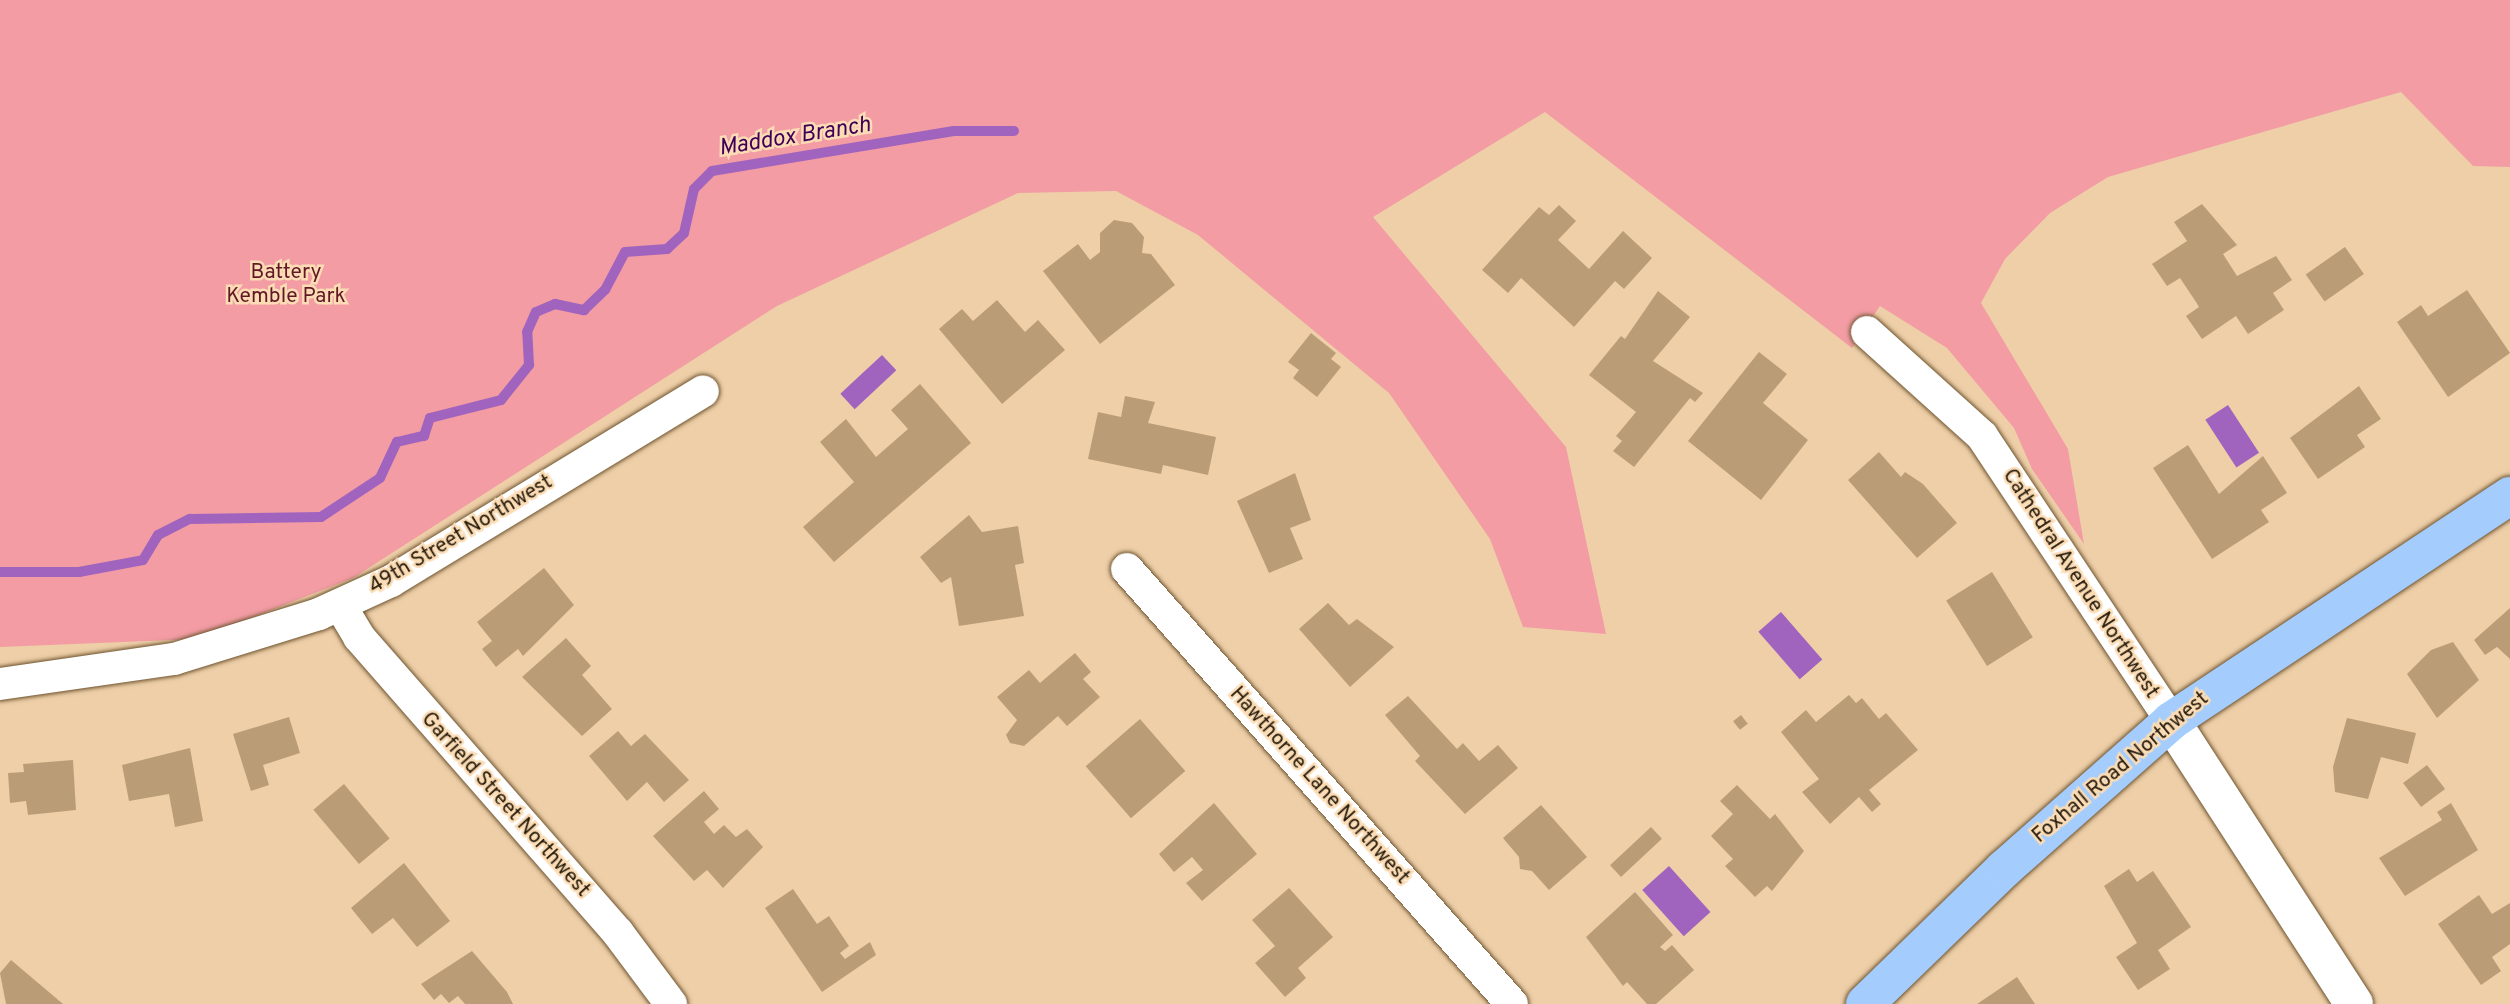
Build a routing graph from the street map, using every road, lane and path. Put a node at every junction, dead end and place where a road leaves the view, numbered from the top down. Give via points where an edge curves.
1 (1867, 332) dead end
2 (703, 391) dead end
3 (2510, 496) edge
4 (1127, 569) dead end
5 (340, 605) junction
6 (0, 684) edge
7 (2171, 721) junction
8 (671, 1004) edge
9 (1512, 1004) edge
10 (1865, 1004) edge
11 (2354, 1004) edge

1 - 7 street, Cathedral Avenue Northwest via 1982,436
2 - 5 street, 49th Street Northwest via 391,581
3 - 7 main road, Foxhall Road Northwest
4 - 9 street, Hawthorne Lane Northwest
5 - 6 street, 49th Street Northwest via 199,653
5 - 8 street, Garfield Street Northwest via 359,637 618,933
7 - 10 main road, Foxhall Road Northwest via 1995,876
7 - 11 street, Cathedral Avenue Northwest

